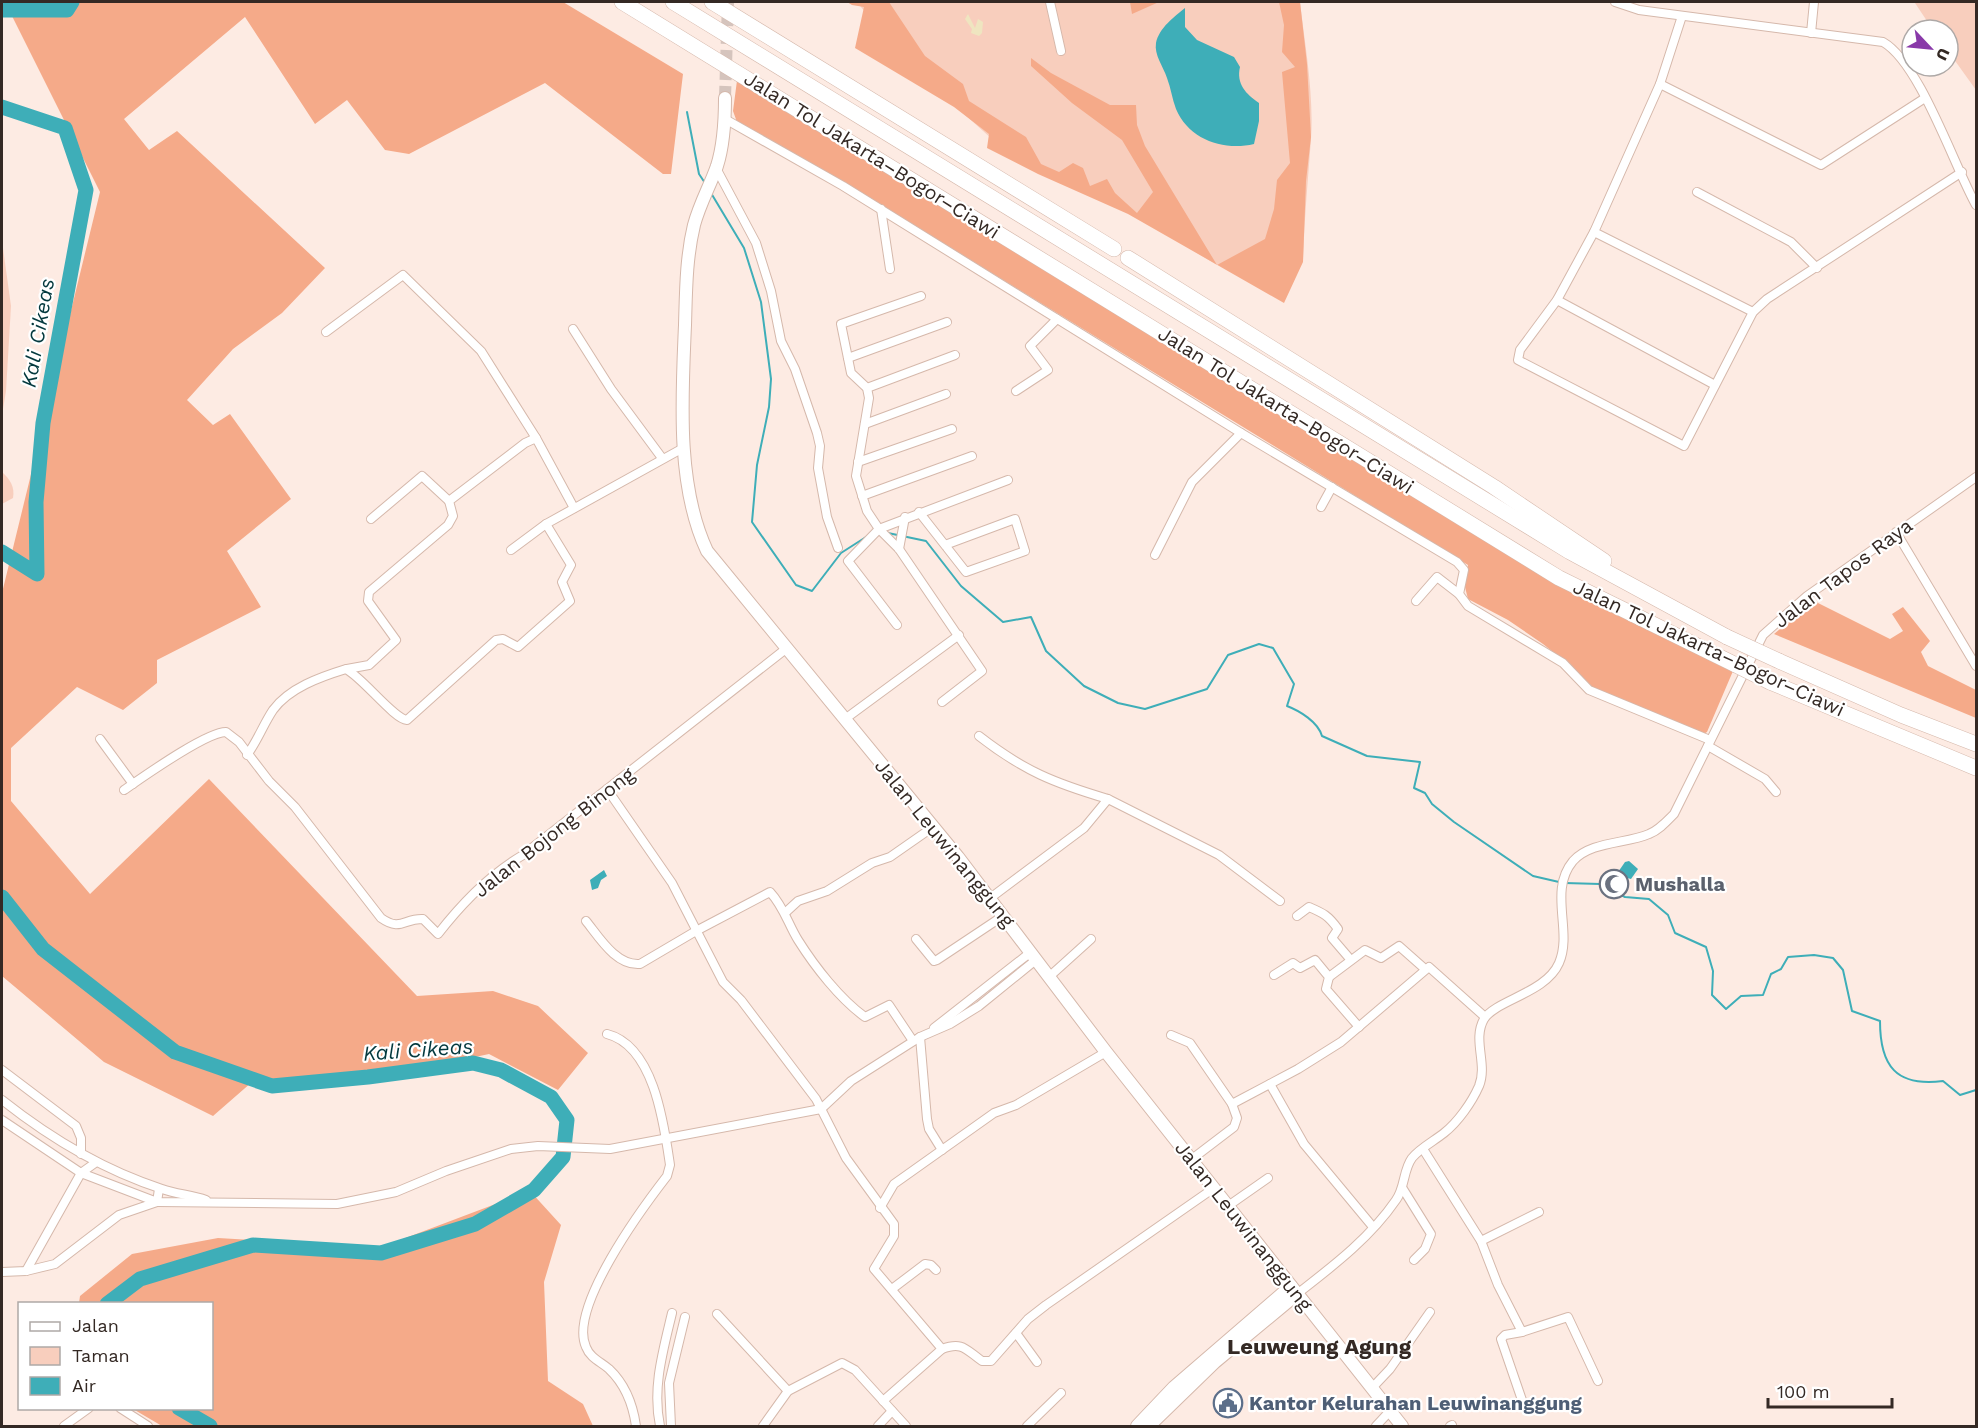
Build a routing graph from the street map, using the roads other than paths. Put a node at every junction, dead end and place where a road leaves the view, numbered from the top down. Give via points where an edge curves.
1 (622, 2) edge
2 (673, 2) edge
3 (712, 2) edge
4 (1050, 2) edge
5 (1615, 2) edge
6 (1814, 2) edge
7 (1682, 16) junction
8 (1811, 33) junction
9 (1060, 51) dead end
10 (1660, 84) junction
11 (725, 98) tunnel mouth
12 (1925, 98) junction
13 (725, 119) junction
14 (1962, 172) junction
15 (713, 173) junction
16 (1697, 192) dead end
17 (1977, 205) edge
18 (881, 209) junction
19 (1594, 232) junction
20 (1114, 249) dead end
21 (1128, 258) dead end
22 (1817, 268) junction
23 (890, 269) dead end
24 (921, 296) dead end
25 (1557, 300) junction
26 (1754, 312) junction
27 (1057, 319) junction
28 (947, 322) dead end
29 (573, 329) dead end
30 (326, 332) dead end
31 (955, 355) dead end
32 (848, 358) junction
33 (1715, 385) junction
34 (867, 388) junction
35 (1016, 391) dead end
36 (946, 394) dead end
37 (865, 424) junction
38 (952, 429) dead end
39 (1241, 433) junction
40 (536, 438) junction
41 (685, 447) junction
42 (972, 456) dead end
43 (662, 458) junction
44 (858, 462) junction
45 (1977, 477) edge
46 (1008, 480) dead end
47 (1332, 487) junction
48 (862, 496) junction
49 (449, 501) junction
50 (1321, 507) dead end
51 (574, 508) junction
52 (919, 512) junction
53 (905, 517) junction
54 (371, 519) dead end
55 (546, 524) junction
56 (879, 529) junction
57 (1896, 532) junction
58 (945, 545) junction
59 (838, 548) dead end
60 (899, 549) junction
61 (511, 550) dead end
62 (1155, 555) dead end
63 (1459, 594) junction
64 (1416, 601) dead end
65 (897, 625) dead end
66 (1707, 627) junction
67 (959, 635) junction
68 (787, 648) junction
69 (1976, 666) edge
70 (345, 669) junction
71 (942, 702) dead end
72 (844, 719) junction
73 (979, 736) dead end
74 (100, 739) dead end
75 (1709, 743) junction
76 (1977, 744) edge
77 (247, 754) junction
78 (1977, 768) edge
79 (133, 784) junction
80 (607, 789) junction
81 (124, 790) dead end
82 (1776, 792) dead end
83 (1108, 799) junction
84 (933, 827) junction
85 (989, 899) junction
86 (1280, 902) dead end
87 (786, 912) junction
88 (1297, 915) dead end
89 (1003, 916) junction
90 (586, 921) dead end
91 (696, 931) junction
92 (916, 939) dead end
93 (1091, 939) dead end
94 (1034, 956) junction
95 (1350, 960) junction
96 (1425, 969) junction
97 (1274, 975) dead end
98 (1050, 976) junction
99 (1329, 977) junction
100 (1485, 1017) junction
101 (1359, 1027) junction
102 (607, 1034) dead end
103 (1172, 1035) dead end
104 (916, 1039) junction
105 (1106, 1052) junction
106 (2, 1070) edge
107 (1270, 1084) junction
108 (2, 1100) edge
109 (1232, 1104) junction
110 (821, 1109) junction
111 (2, 1120) edge
112 (664, 1140) junction
113 (1423, 1149) junction
114 (942, 1150) junction
115 (81, 1154) junction
116 (1192, 1159) junction
117 (95, 1162) junction
118 (81, 1173) junction
119 (1268, 1178) dead end
120 (1214, 1188) junction
121 (159, 1189) junction
122 (1403, 1189) junction
123 (157, 1202) junction
124 (214, 1203) junction
125 (1228, 1206) junction
126 (880, 1208) junction
127 (1539, 1212) dead end
128 (1373, 1227) junction
129 (1480, 1241) junction
130 (1414, 1260) dead end
131 (936, 1270) dead end
132 (26, 1271) junction
133 (2, 1272) edge
134 (892, 1289) junction
135 (1294, 1290) junction
136 (1430, 1312) dead end
137 (672, 1313) dead end
138 (717, 1314) dead end
139 (685, 1317) dead end
140 (1522, 1332) junction
141 (1016, 1333) junction
142 (942, 1349) junction
143 (1037, 1362) dead end
144 (1598, 1382) dead end
145 (1372, 1388) junction
146 (788, 1391) junction
147 (1060, 1393) dead end
148 (884, 1401) junction
149 (1523, 1403) dead end
150 (86, 1410) edge
151 (123, 1410) edge
152 (1390, 1411) junction
153 (892, 1412) junction
154 (64, 1426) edge
155 (148, 1426) edge
156 (636, 1426) edge
157 (660, 1426) edge
158 (671, 1426) edge
159 (764, 1426) edge
160 (878, 1426) edge
161 (906, 1426) edge
162 (1027, 1426) edge
163 (1137, 1426) edge
164 (1149, 1426) edge
165 (1376, 1426) edge
166 (1402, 1426) edge

1 - 78 highway, Jalan Tol Jakarta–Bogor–Ciawi, bridge via 1559,578 1770,682
2 - 66 highway, Jalan Tol Jakarta–Bogor–Ciawi via 1559,546
3 - 20 highway
4 - 9 street
5 - 7 street
6 - 8 street
7 - 8 street
7 - 10 street
8 - 12 street via 1883,42 1895,49
10 - 12 street via 1821,165
10 - 19 street
11 - 13 main road, Jalan Leuwinanggung
12 - 14 street
13 - 15 main road, Jalan Leuwinanggung
13 - 18 street
14 - 17 street
14 - 22 street
15 - 41 main road, Jalan Leuwinanggung via 688,254 682,381
15 - 59 street via 756,243 782,341 817,433 818,468 827,517
16 - 22 street via 1791,242
18 - 23 street
18 - 27 street
19 - 25 street
19 - 26 street
21 - 66 highway via 1494,487
22 - 26 street via 1767,299
24 - 32 street via 841,324
25 - 33 street
25 - 33 street via 1520,350 1518,360 1684,446
26 - 33 street
27 - 35 street via 1030,346 1048,370
27 - 39 street
28 - 32 street
29 - 43 street
30 - 40 street via 403,275 482,351
31 - 34 street
32 - 34 street via 851,373
34 - 37 street
36 - 37 street
37 - 44 street
38 - 44 street
39 - 47 street
39 - 62 street via 1194,478
40 - 49 street
40 - 51 street
41 - 43 street
41 - 68 main road, Jalan Leuwinanggung via 692,508 707,551
42 - 48 street
43 - 51 street
44 - 48 street via 856,476
45 - 57 street, Jalan Tapos Raya
46 - 52 street
47 - 50 street
47 - 63 street via 1462,566
48 - 56 street
49 - 54 street via 422,476
49 - 70 street via 453,516 448,525 367,595 396,640 369,665
51 - 55 street
52 - 53 street
52 - 58 street
53 - 56 street
53 - 60 street
55 - 61 street
55 - 70 street via 571,565 561,582 570,601 520,645 496,640 407,720 398,717 359,676
56 - 60 street
56 - 65 street via 848,561
57 - 69 street
57 - 75 street, Jalan Tapos Raya via 1807,596 1763,635
58 - 58 street via 966,572 1025,551 1015,519
60 - 67 street
63 - 64 street via 1437,577
63 - 75 street via 1475,611 1563,663 1589,690
66 - 76 highway, Jalan Tol Jakarta–Bogor–Ciawi, bridge via 1901,715
67 - 71 street via 982,671
67 - 72 street
68 - 72 main road, Jalan Leuwinanggung
68 - 80 street, Jalan Bojong Binong
70 - 77 street via 323,676 285,698
72 - 84 main road, Jalan Leuwinanggung
73 - 83 street via 1026,769
74 - 79 street
75 - 82 street via 1765,779
75 - 100 street, Jalan Tapos Raya via 1682,802 1662,825 1630,841 1591,849 1572,862 1562,885 1558,966 1537,986
77 - 79 street, Jalan Bojong Binong via 230,734 218,733
77 - 80 street, Jalan Bojong Binong via 295,807 381,918 400,925 423,919 436,934 502,867
79 - 81 street, Jalan Bojong Binong
80 - 91 street via 672,883
83 - 85 street via 1084,828
83 - 86 street via 1219,855
84 - 85 main road, Jalan Leuwinanggung
84 - 87 street via 890,857 872,863 827,891 798,901
85 - 89 main road, Jalan Leuwinanggung
87 - 91 street via 768,892
87 - 104 street via 797,939 848,1002 866,1017 889,1005
88 - 95 street via 1309,907 1318,909 1338,929 1332,938
89 - 92 street via 934,961
89 - 94 main road, Jalan Leuwinanggung
90 - 91 street via 610,951 636,964
91 - 110 street via 723,982 741,1000
93 - 98 street
94 - 98 main road, Jalan Leuwinanggung
94 - 104 street
95 - 96 street via 1367,950 1381,958 1400,946
95 - 99 street
96 - 100 street via 1432,968
96 - 101 street
97 - 99 street via 1293,963 1300,968 1316,960
98 - 105 main road, Jalan Leuwinanggung
99 - 101 street via 1326,989
100 - 113 street via 1480,1030 1482,1077 1477,1089 1454,1123
101 - 107 street via 1320,1056
102 - 112 street via 622,1040 647,1069
103 - 109 street via 1190,1044
104 - 110 street via 851,1081
104 - 114 street via 929,1129
105 - 114 street via 1016,1105 994,1113
105 - 116 main road, Jalan Leuwinanggung
106 - 115 street via 76,1126
107 - 109 street
107 - 128 street via 1304,1144
108 - 115 street
109 - 116 street via 1234,1127
110 - 112 street
110 - 126 street via 846,1158
111 - 118 street
112 - 124 street via 610,1149 538,1146 494,1154 396,1192 338,1204
112 - 156 street via 669,1171 622,1236 585,1319 583,1338 586,1348 620,1381 630,1399
113 - 122 street via 1410,1162
113 - 129 street
114 - 126 street via 894,1184
115 - 117 street
116 - 120 main road, Jalan Leuwinanggung
117 - 118 street
117 - 121 street
118 - 123 street
118 - 132 street
119 - 125 street
120 - 125 main road, Jalan Leuwinanggung
120 - 141 street via 1046,1305
121 - 123 street
121 - 124 street
122 - 128 street
122 - 130 street via 1431,1234 1425,1250
123 - 124 street
123 - 132 street via 119,1215 55,1264
125 - 135 main road, Jalan Leuwinanggung
126 - 134 street via 896,1229 874,1269
127 - 129 street
128 - 135 street via 1348,1254 1308,1286
129 - 140 street
131 - 134 street via 925,1264
132 - 133 street
134 - 142 street
135 - 145 main road, Jalan Leuwinanggung
135 - 163 main road via 1191,1372
135 - 164 main road
136 - 145 street
137 - 157 street via 656,1397
138 - 146 street
139 - 158 street via 669,1383
140 - 144 street via 1568,1317
140 - 149 street via 1501,1339
141 - 142 street via 986,1362 958,1344
141 - 143 street
142 - 148 street
145 - 152 main road, Jalan Leuwinanggung
146 - 148 street via 842,1363 855,1370
146 - 159 street
147 - 162 street
148 - 153 street
150 - 154 street
151 - 155 street
152 - 165 street
152 - 166 main road, Jalan Leuwinanggung
153 - 160 street
153 - 161 street

